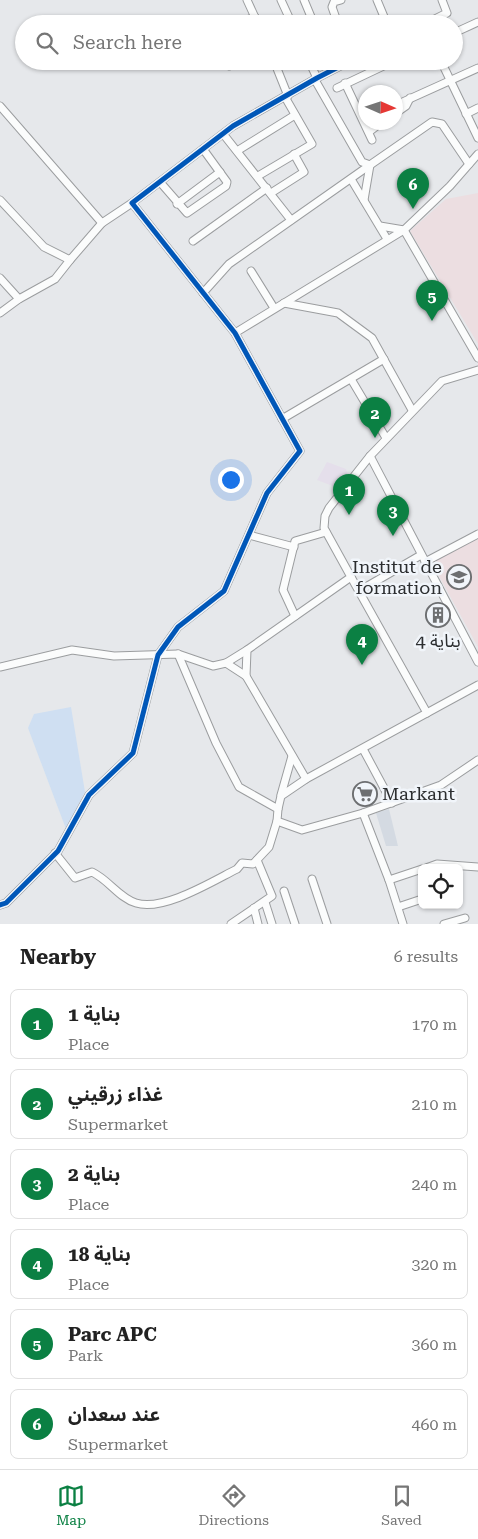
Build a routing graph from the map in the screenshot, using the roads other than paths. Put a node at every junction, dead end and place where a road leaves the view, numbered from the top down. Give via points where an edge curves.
1 (247, 0) edge
2 (281, 0) edge
3 (304, 0) edge
4 (341, 0) edge
5 (377, 0) edge
6 (442, 0) edge
7 (254, 15) edge
8 (288, 15) edge
9 (310, 15) edge
10 (335, 15) edge
11 (383, 15) edge
12 (443, 15) edge
13 (478, 22) edge
14 (463, 30) edge
15 (478, 68) edge
16 (277, 70) edge
17 (312, 70) edge
18 (332, 70) edge
19 (374, 70) edge
20 (445, 70) edge
21 (316, 79) junction
22 (450, 81) junction
23 (346, 83) junction
24 (337, 88) dead end
25 (287, 97) junction
26 (410, 98) junction
27 (403, 102) edge
28 (0, 106) edge
29 (358, 106) edge
30 (403, 108) edge
31 (478, 108) edge
32 (466, 114) junction
33 (295, 115) junction
34 (372, 130) edge
35 (369, 132) joint
36 (224, 134) junction
37 (478, 138) edge
38 (372, 140) dead end
39 (203, 149) junction
40 (237, 151) junction
41 (294, 154) junction
42 (478, 154) edge
43 (469, 164) junction
44 (370, 165) junction
45 (478, 165) edge
46 (220, 172) junction
47 (258, 176) junction
48 (351, 179) junction
49 (160, 182) junction
50 (269, 190) junction
51 (0, 200) edge
52 (364, 200) junction
53 (132, 203) junction
54 (177, 204) junction
55 (291, 220) junction
56 (102, 223) junction
57 (380, 226) junction
58 (404, 230) junction
59 (387, 239) junction
60 (193, 240) dead end
61 (70, 260) junction
62 (251, 271) dead end
63 (0, 278) edge
64 (203, 294) junction
65 (19, 299) junction
66 (284, 303) junction
67 (274, 308) junction
68 (0, 313) edge
69 (235, 333) junction
70 (478, 358) edge
71 (384, 359) junction
72 (478, 370) edge
73 (351, 379) junction
74 (412, 410) junction
75 (282, 419) junction
76 (386, 438) junction
77 (370, 456) junction
78 (326, 532) junction
79 (478, 534) edge
80 (249, 535) junction
81 (294, 547) junction
82 (421, 555) junction
83 (425, 562) junction
84 (351, 578) junction
85 (359, 591) junction
86 (295, 616) junction
87 (247, 650) junction
88 (178, 654) junction
89 (158, 655) junction
90 (478, 662) edge
91 (226, 663) junction
92 (0, 667) edge
93 (246, 676) junction
94 (478, 685) edge
95 (428, 714) junction
96 (363, 749) junction
97 (292, 756) junction
98 (478, 760) edge
99 (306, 779) junction
100 (281, 796) junction
101 (392, 803) junction
102 (278, 809) junction
103 (363, 813) junction
104 (276, 821) junction
105 (55, 854) junction
106 (257, 860) junction
107 (463, 866) edge
108 (478, 867) edge
109 (418, 870) edge
110 (312, 879) dead end
111 (389, 880) junction
112 (272, 896) junction
113 (418, 900) edge
114 (265, 902) junction
115 (0, 904) edge
116 (398, 907) junction
117 (254, 908) junction
118 (465, 918) dead end
119 (231, 924) edge
120 (258, 924) edge
121 (272, 924) edge
122 (295, 924) edge
123 (327, 924) edge
124 (403, 924) edge
125 (444, 924) edge

1 - 7 street
2 - 8 street
3 - 9 street
4 - 10 street via 332,4
5 - 11 street
6 - 12 street via 447,13
13 - 14 street
15 - 22 street
16 - 25 street
17 - 21 street
18 - 21 street
19 - 23 street
20 - 22 street
21 - 25 street
21 - 44 street via 362,162
22 - 26 street
22 - 32 street
23 - 24 street
23 - 29 street
25 - 33 street
25 - 36 street
26 - 27 street
26 - 30 street
28 - 56 street
31 - 32 street
32 - 37 street
33 - 40 street
33 - 41 street via 312,144
34 - 35 street
35 - 38 street
36 - 39 street
36 - 40 street
39 - 46 street
39 - 49 street
40 - 47 street
41 - 47 street
41 - 50 street via 304,172
42 - 43 street
42 - 45 street
43 - 44 street via 442,124 432,122
43 - 58 street
44 - 48 street
44 - 52 street
46 - 54 street
46 - 54 street via 226,186 187,213
47 - 50 street
48 - 52 street
48 - 55 street
49 - 53 street
49 - 54 street
50 - 55 street
50 - 60 street
51 - 61 street via 44,247
52 - 57 street
53 - 56 street
53 - 64 street
55 - 64 street via 229,264
56 - 61 street
57 - 58 street
57 - 59 street
58 - 59 street
58 - 70 street
59 - 66 street
61 - 65 street via 54,279
62 - 67 street
63 - 65 street
64 - 69 street
65 - 68 street
66 - 67 street
66 - 71 street via 338,313 372,338
67 - 69 street
69 - 75 street
71 - 73 street
71 - 74 street
72 - 74 street via 442,381
73 - 75 street
73 - 76 street
74 - 76 street
75 - 80 street via 300,451 267,493
76 - 77 street
77 - 78 street via 329,508 324,522
77 - 82 street
78 - 81 street via 297,539
78 - 84 street
79 - 83 street
80 - 81 street
80 - 89 street via 224,591 178,627
81 - 86 street via 283,590
82 - 83 street
82 - 85 street
83 - 90 street
84 - 85 street
84 - 86 street
85 - 95 street
86 - 87 street
87 - 91 street
87 - 93 street
88 - 89 street
88 - 91 street via 213,666
88 - 102 street via 216,743 239,787
89 - 92 street via 114,656 72,650
89 - 105 street via 132,753 89,795
91 - 93 street
93 - 97 street
94 - 95 street
95 - 96 street
96 - 99 street
96 - 101 street
97 - 99 street
97 - 100 street
98 - 101 street via 441,785
99 - 100 street
100 - 102 street
101 - 103 street
102 - 104 street
103 - 104 street via 302,830
103 - 111 street
104 - 106 street via 269,847
105 - 106 street via 76,878 92,872 136,904 159,903 190,893 237,869 242,863 253,864
105 - 115 street via 6,903
106 - 112 street
107 - 108 street
109 - 111 street
110 - 123 street
111 - 116 street
112 - 114 street
112 - 122 street via 284,893
113 - 116 street
114 - 117 street
114 - 121 street
116 - 124 street
117 - 119 street
117 - 120 street
118 - 125 street

